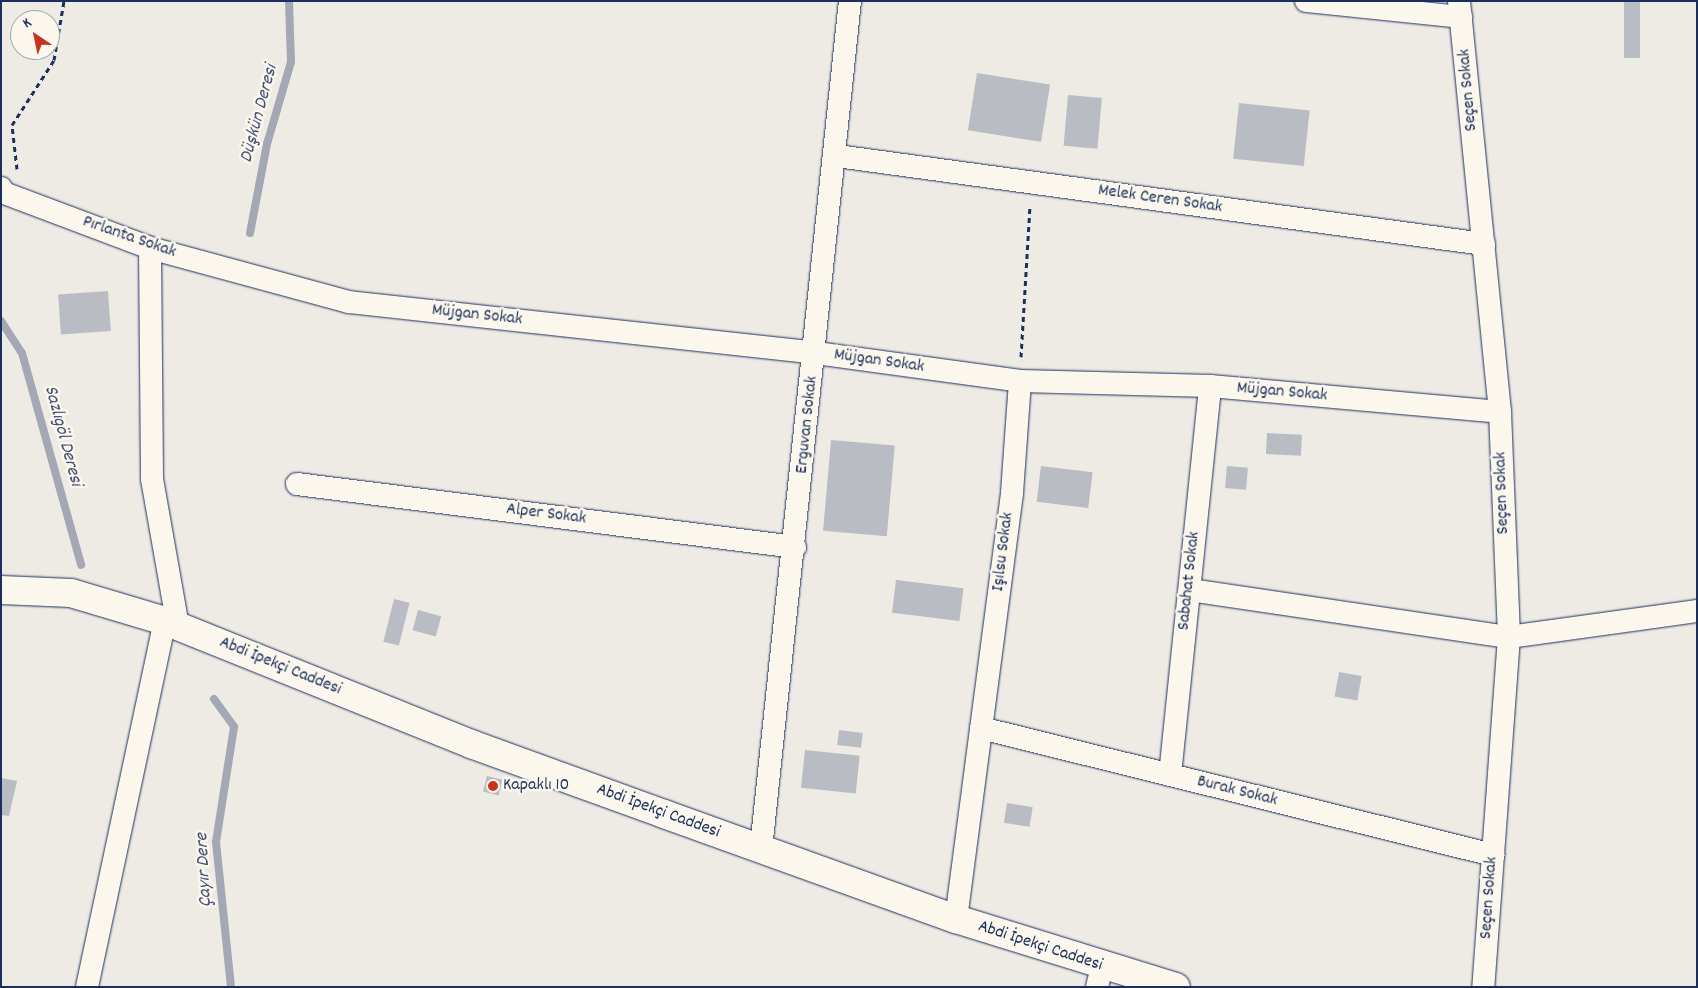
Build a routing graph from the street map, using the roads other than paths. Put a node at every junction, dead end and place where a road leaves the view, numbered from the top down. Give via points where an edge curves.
1 (850, 1) edge
2 (1306, 1) edge
3 (1460, 9) edge
4 (837, 156) junction
5 (7, 193) edge
6 (1484, 244) junction
7 (150, 248) junction
8 (262, 278) joint
9 (816, 353) junction
10 (1020, 381) junction
11 (1210, 386) junction
12 (1500, 412) junction
13 (297, 484) dead end
14 (795, 547) junction
15 (1, 590) edge
16 (1190, 590) junction
17 (1697, 611) edge
18 (172, 623) junction
19 (1509, 637) junction
20 (981, 728) junction
21 (1170, 775) junction
22 (762, 849) junction
23 (1493, 856) junction
24 (956, 919) junction
25 (1099, 977) edge
26 (87, 987) edge
27 (1176, 987) edge
28 (1483, 987) edge

1 - 4 street, Erguvan Sokak
2 - 3 street
3 - 6 street, Seçen Sokak
4 - 6 street, Melek Ceren Sokak
4 - 9 street, Erguvan Sokak
5 - 7 street, Pırlanta Sokak
6 - 12 street, Seçen Sokak
7 - 8 street, Pırlanta Sokak
7 - 18 street via 152,479
8 - 9 street, Müjgan Sokak via 349,302
9 - 10 street, Müjgan Sokak
9 - 14 street, Erguvan Sokak
10 - 11 street, Müjgan Sokak
10 - 20 street, Işılsu Sokak via 1012,493
11 - 12 street, Müjgan Sokak
11 - 16 street, Sabahat Sokak
12 - 19 street, Seçen Sokak
13 - 14 street, Alper Sokak
14 - 22 street, Erguvan Sokak
15 - 18 street, Abdi İpekçi Caddesi via 71,593
16 - 19 street
16 - 21 street, Sabahat Sokak
17 - 19 street
18 - 22 street, Abdi İpekçi Caddesi via 471,744
18 - 26 street
19 - 23 street, Seçen Sokak
20 - 21 street, Burak Sokak
20 - 24 street, Işılsu Sokak
21 - 23 street, Burak Sokak
22 - 24 street, Abdi İpekçi Caddesi
23 - 28 street, Seçen Sokak
24 - 25 street, Abdi İpekçi Caddesi
25 - 27 street, Abdi İpekçi Caddesi

